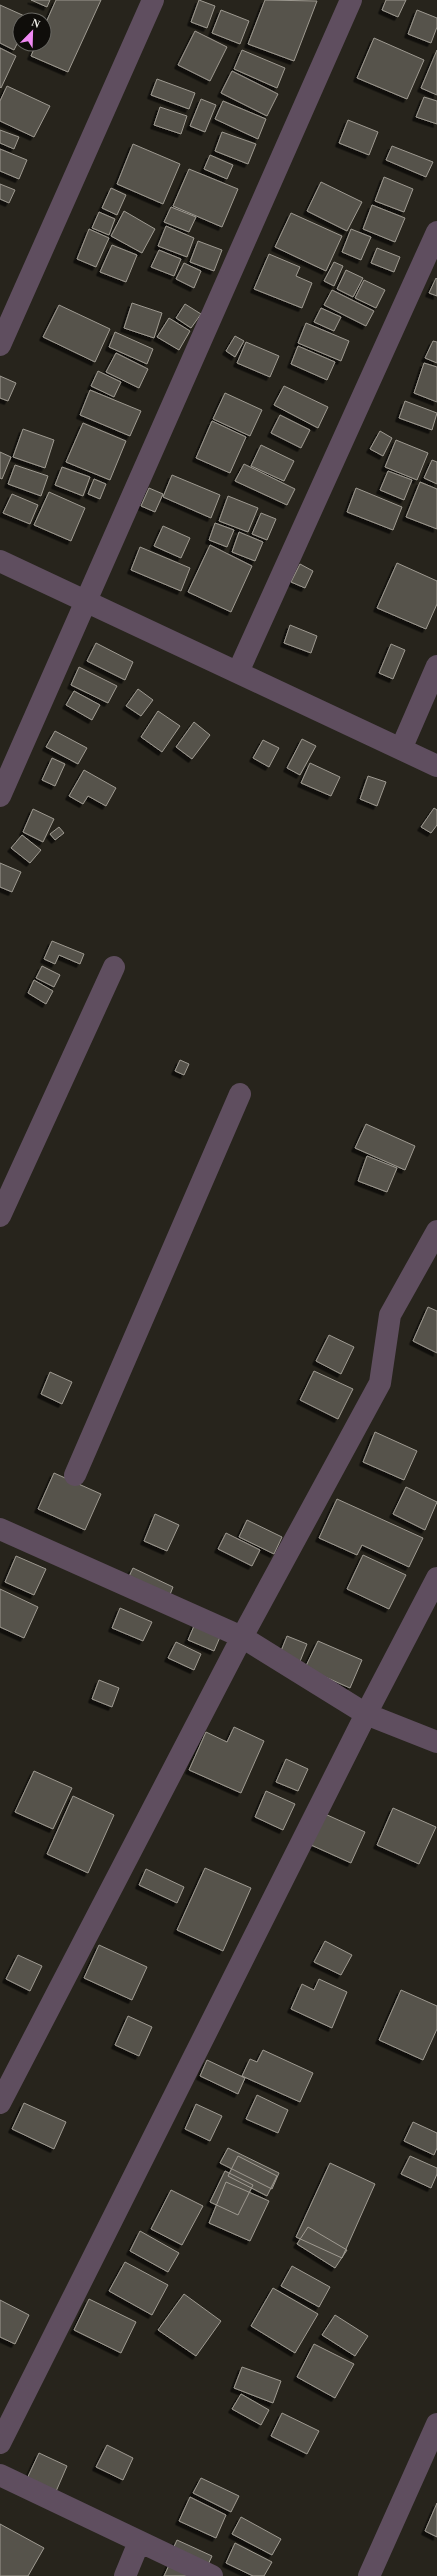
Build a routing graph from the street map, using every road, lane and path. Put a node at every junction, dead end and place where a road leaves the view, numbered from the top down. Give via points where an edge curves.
1 (153, 0) edge
2 (351, 0) edge
3 (437, 232) edge
4 (0, 345) edge
5 (0, 561) edge
6 (86, 600) junction
7 (437, 666) edge
8 (238, 672) junction
9 (401, 749) junction
10 (437, 766) edge
11 (0, 796) edge
12 (114, 967) dead end
13 (240, 1094) dead end
14 (0, 1216) edge
15 (437, 1231) edge
16 (75, 1475) dead end
17 (0, 1529) edge
18 (437, 1578) edge
19 (242, 1637) junction
20 (366, 1714) junction
21 (437, 1742) edge
22 (0, 2103) edge
23 (437, 2424) edge
24 (0, 2444) edge
25 (0, 2475) edge
26 (139, 2542) junction
27 (125, 2576) edge
28 (212, 2576) edge
29 (369, 2576) edge

1 - 4 street
2 - 6 street
3 - 8 street
5 - 6 street
6 - 8 street
6 - 11 street
7 - 9 street
8 - 9 street
9 - 10 street
12 - 14 street
13 - 16 street
15 - 19 street via 390,1315 380,1383
17 - 19 street
18 - 20 street
19 - 20 street
19 - 22 street
20 - 21 street
20 - 24 street
23 - 29 street
25 - 26 street
26 - 27 street
26 - 28 street

